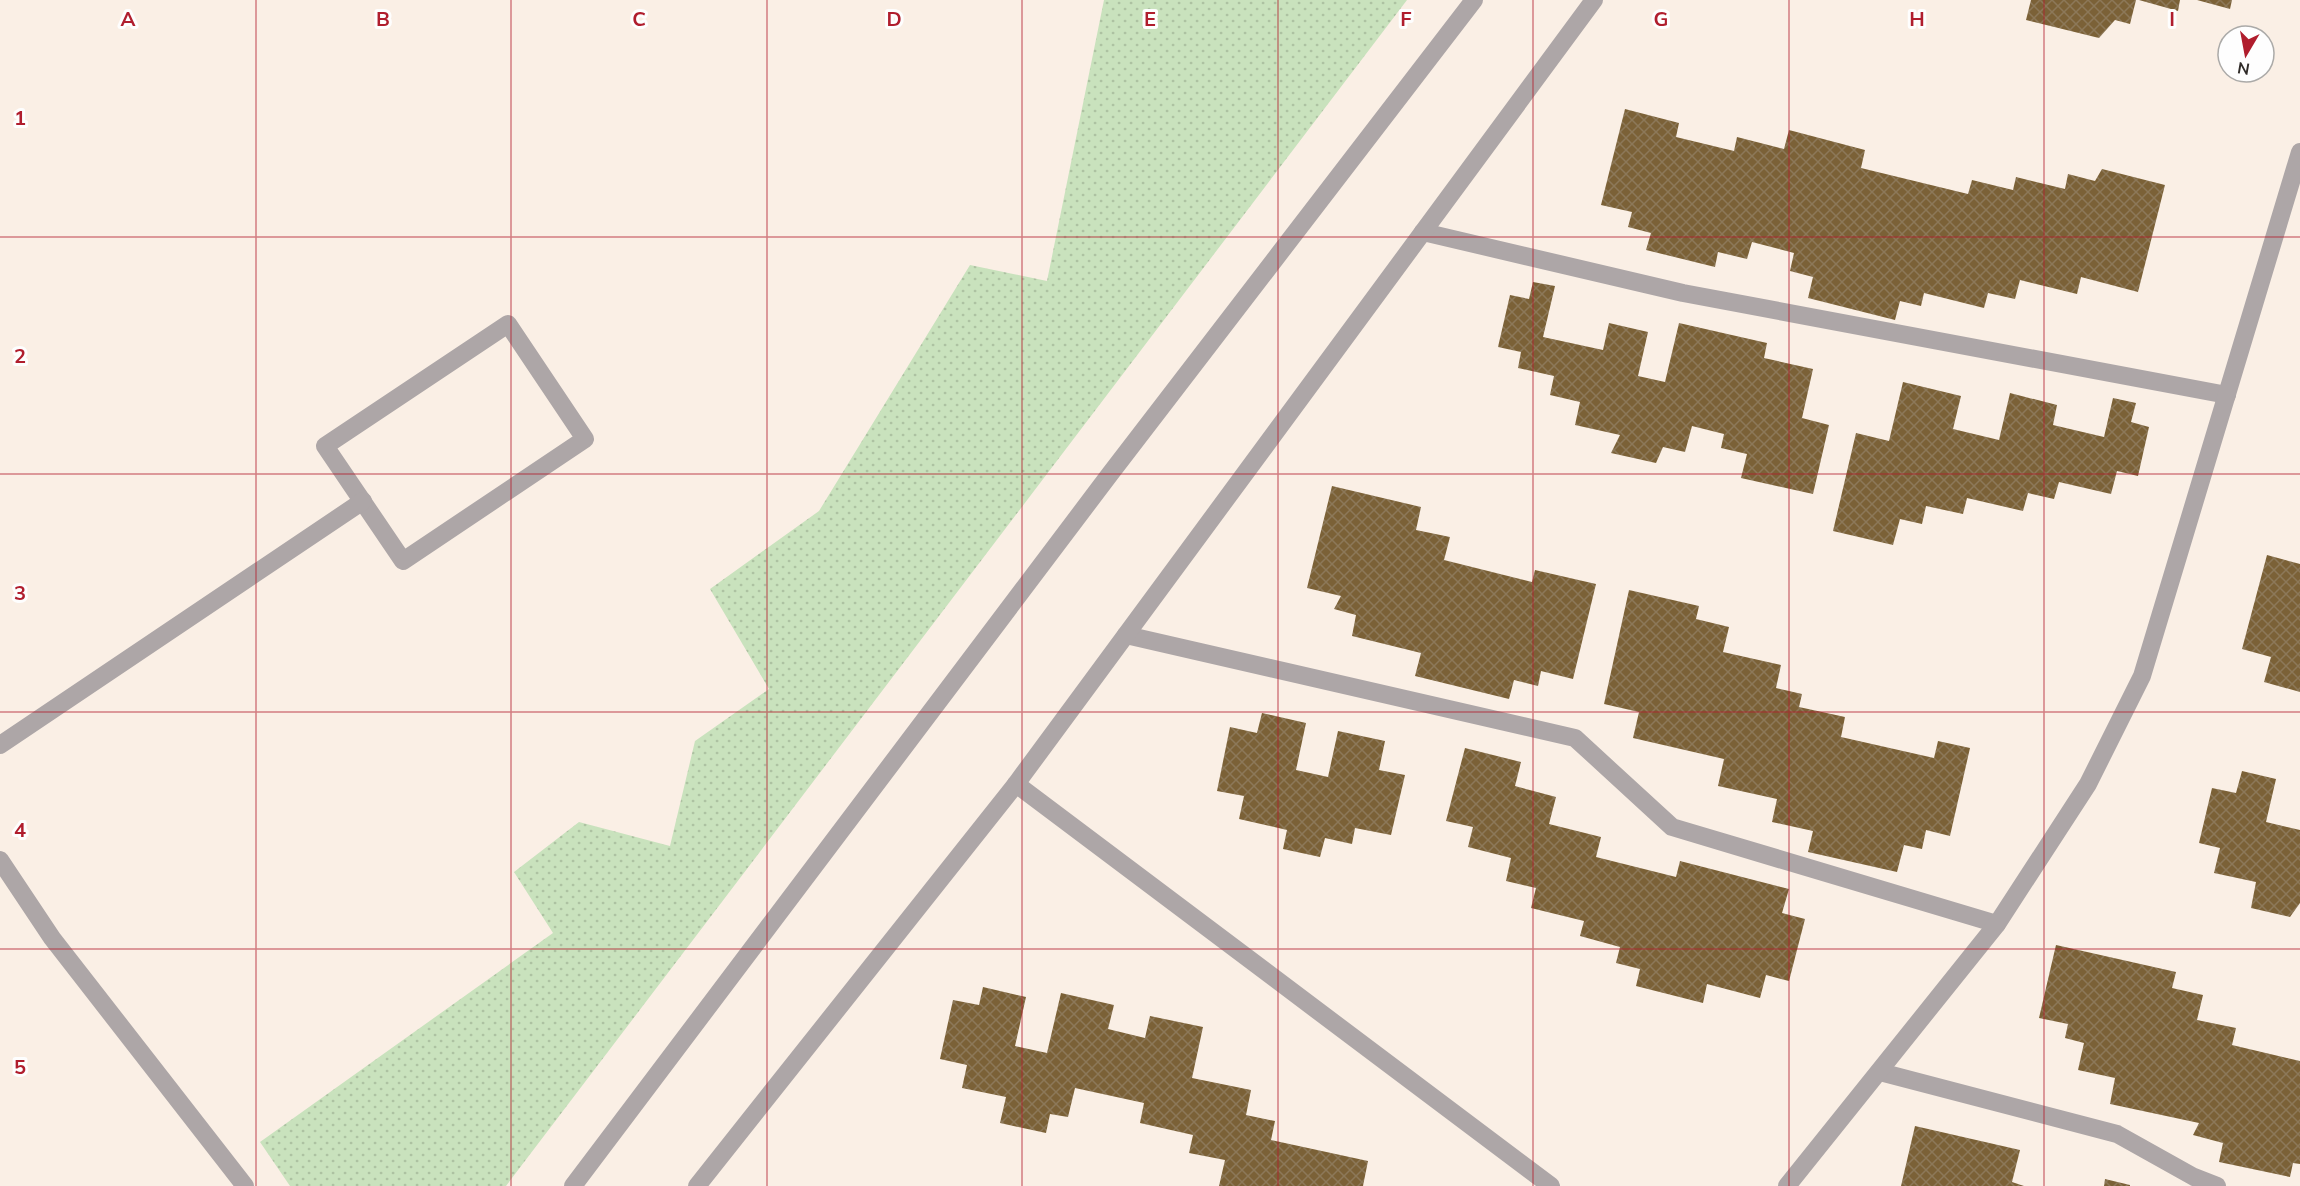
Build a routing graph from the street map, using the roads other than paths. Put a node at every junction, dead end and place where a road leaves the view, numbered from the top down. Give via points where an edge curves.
1 (1474, 0) edge
2 (1594, 0) edge
3 (2300, 152) edge
4 (1423, 232) junction
5 (2227, 395) junction
6 (363, 501) junction
7 (1126, 635) junction
8 (0, 745) edge
9 (1016, 784) junction
10 (0, 860) edge
11 (1997, 924) junction
12 (1880, 1072) junction
13 (1544, 1184) edge
14 (245, 1186) edge
15 (573, 1186) edge
16 (697, 1186) edge
17 (1787, 1186) edge
18 (2217, 1186) edge

1 - 15 lane
2 - 4 lane
3 - 5 lane
4 - 5 lane via 1683,293
4 - 7 lane
5 - 11 lane via 2142,676 2088,784
6 - 6 lane via 403,561 585,439 508,324 325,446
6 - 8 lane
7 - 9 lane
7 - 11 lane via 1575,738 1672,827
9 - 13 lane
9 - 16 lane
10 - 14 lane via 52,938
11 - 12 lane
12 - 17 lane
12 - 18 lane via 2117,1134

